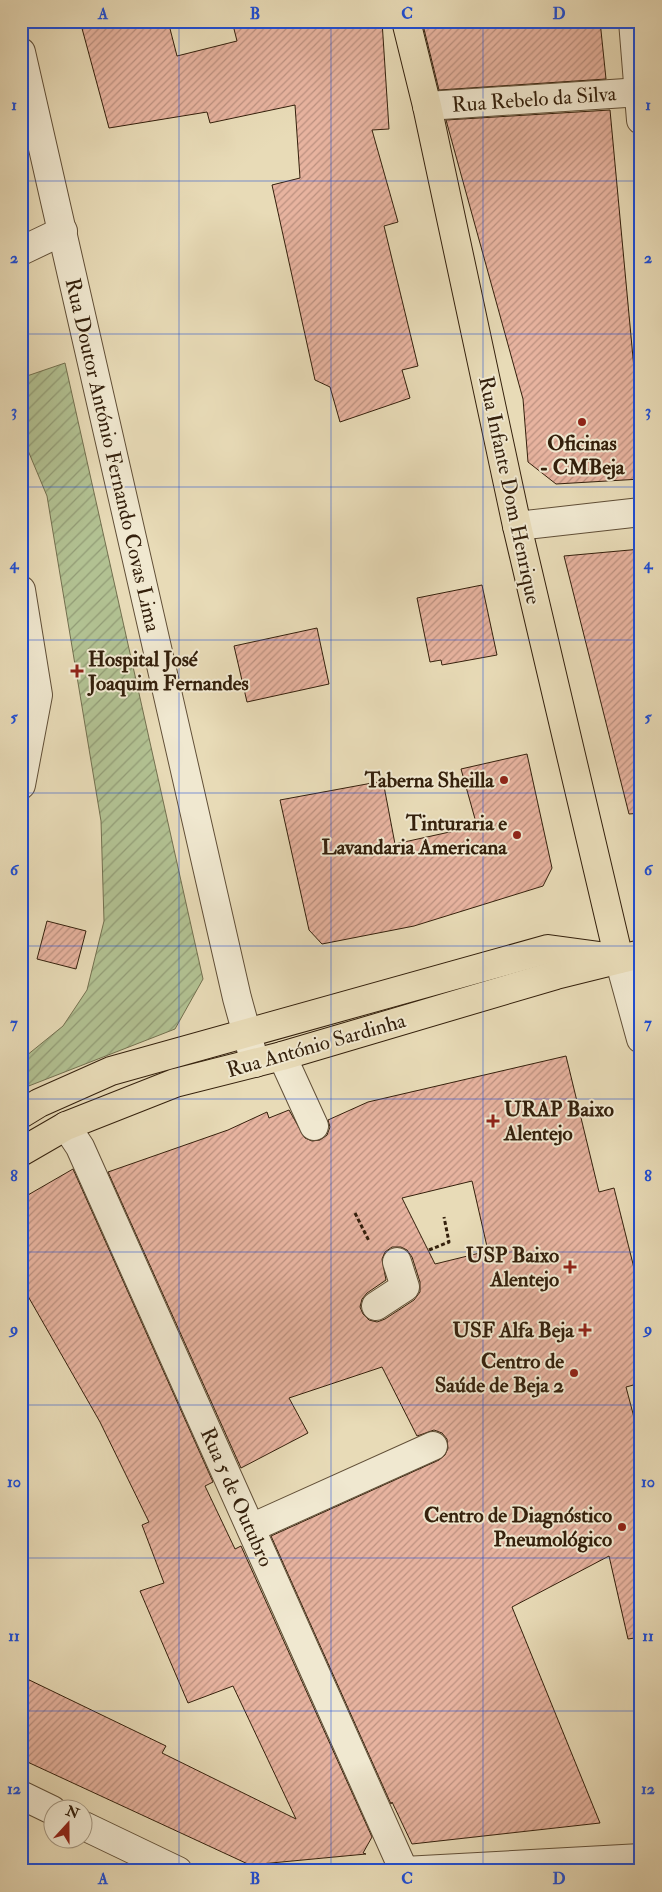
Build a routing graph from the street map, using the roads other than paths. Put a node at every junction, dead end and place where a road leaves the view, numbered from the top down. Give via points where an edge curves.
1 (406, 21) edge
2 (633, 21) edge
3 (21, 52) edge
4 (639, 92) edge
5 (427, 106) junction
6 (641, 120) edge
7 (63, 231) junction
8 (21, 251) edge
9 (641, 512) edge
10 (517, 526) junction
11 (23, 609) edge
12 (21, 785) edge
13 (630, 956) edge
14 (245, 1032) junction
15 (641, 1039) edge
16 (282, 1056) junction
17 (255, 1063) junction
18 (21, 1114) edge
19 (66, 1126) junction
20 (314, 1126) dead end
21 (21, 1152) edge
22 (397, 1262) dead end
23 (376, 1306) dead end
24 (433, 1446) dead end
25 (251, 1528) junction
26 (21, 1795) edge
27 (42, 1805) edge
28 (92, 1830) edge
29 (641, 1858) edge
30 (178, 1871) edge
31 (404, 1871) edge

1 - 5 main road, Rua Infante Dom Henrique
2 - 4 street
3 - 7 street, Rua Doutor António Fernando Covas Lima
4 - 5 street, Rua Rebelo da Silva
4 - 6 street
5 - 10 main road, Rua Infante Dom Henrique
7 - 8 street
7 - 14 street, Rua Doutor António Fernando Covas Lima
9 - 10 street
10 - 13 main road, Rua Infante Dom Henrique
11 - 12 street via 38,695
13 - 14 main road, Rua António Sardinha via 548,948
13 - 15 street
13 - 16 main road, Rua António Sardinha
14 - 17 street, Rua Doutor António Fernando Covas Lima
14 - 18 main road, Rua António Sardinha via 111,1071
16 - 17 main road, Rua António Sardinha
16 - 20 street
17 - 19 main road, Rua António Sardinha via 175,1083
19 - 21 main road, Rua António Sardinha
19 - 25 street, Rua 5 de Outubro via 80,1146
22 - 23 street via 405,1286
24 - 25 street
25 - 31 street, Rua 5 de Outubro
26 - 27 street
28 - 30 street
29 - 31 street

